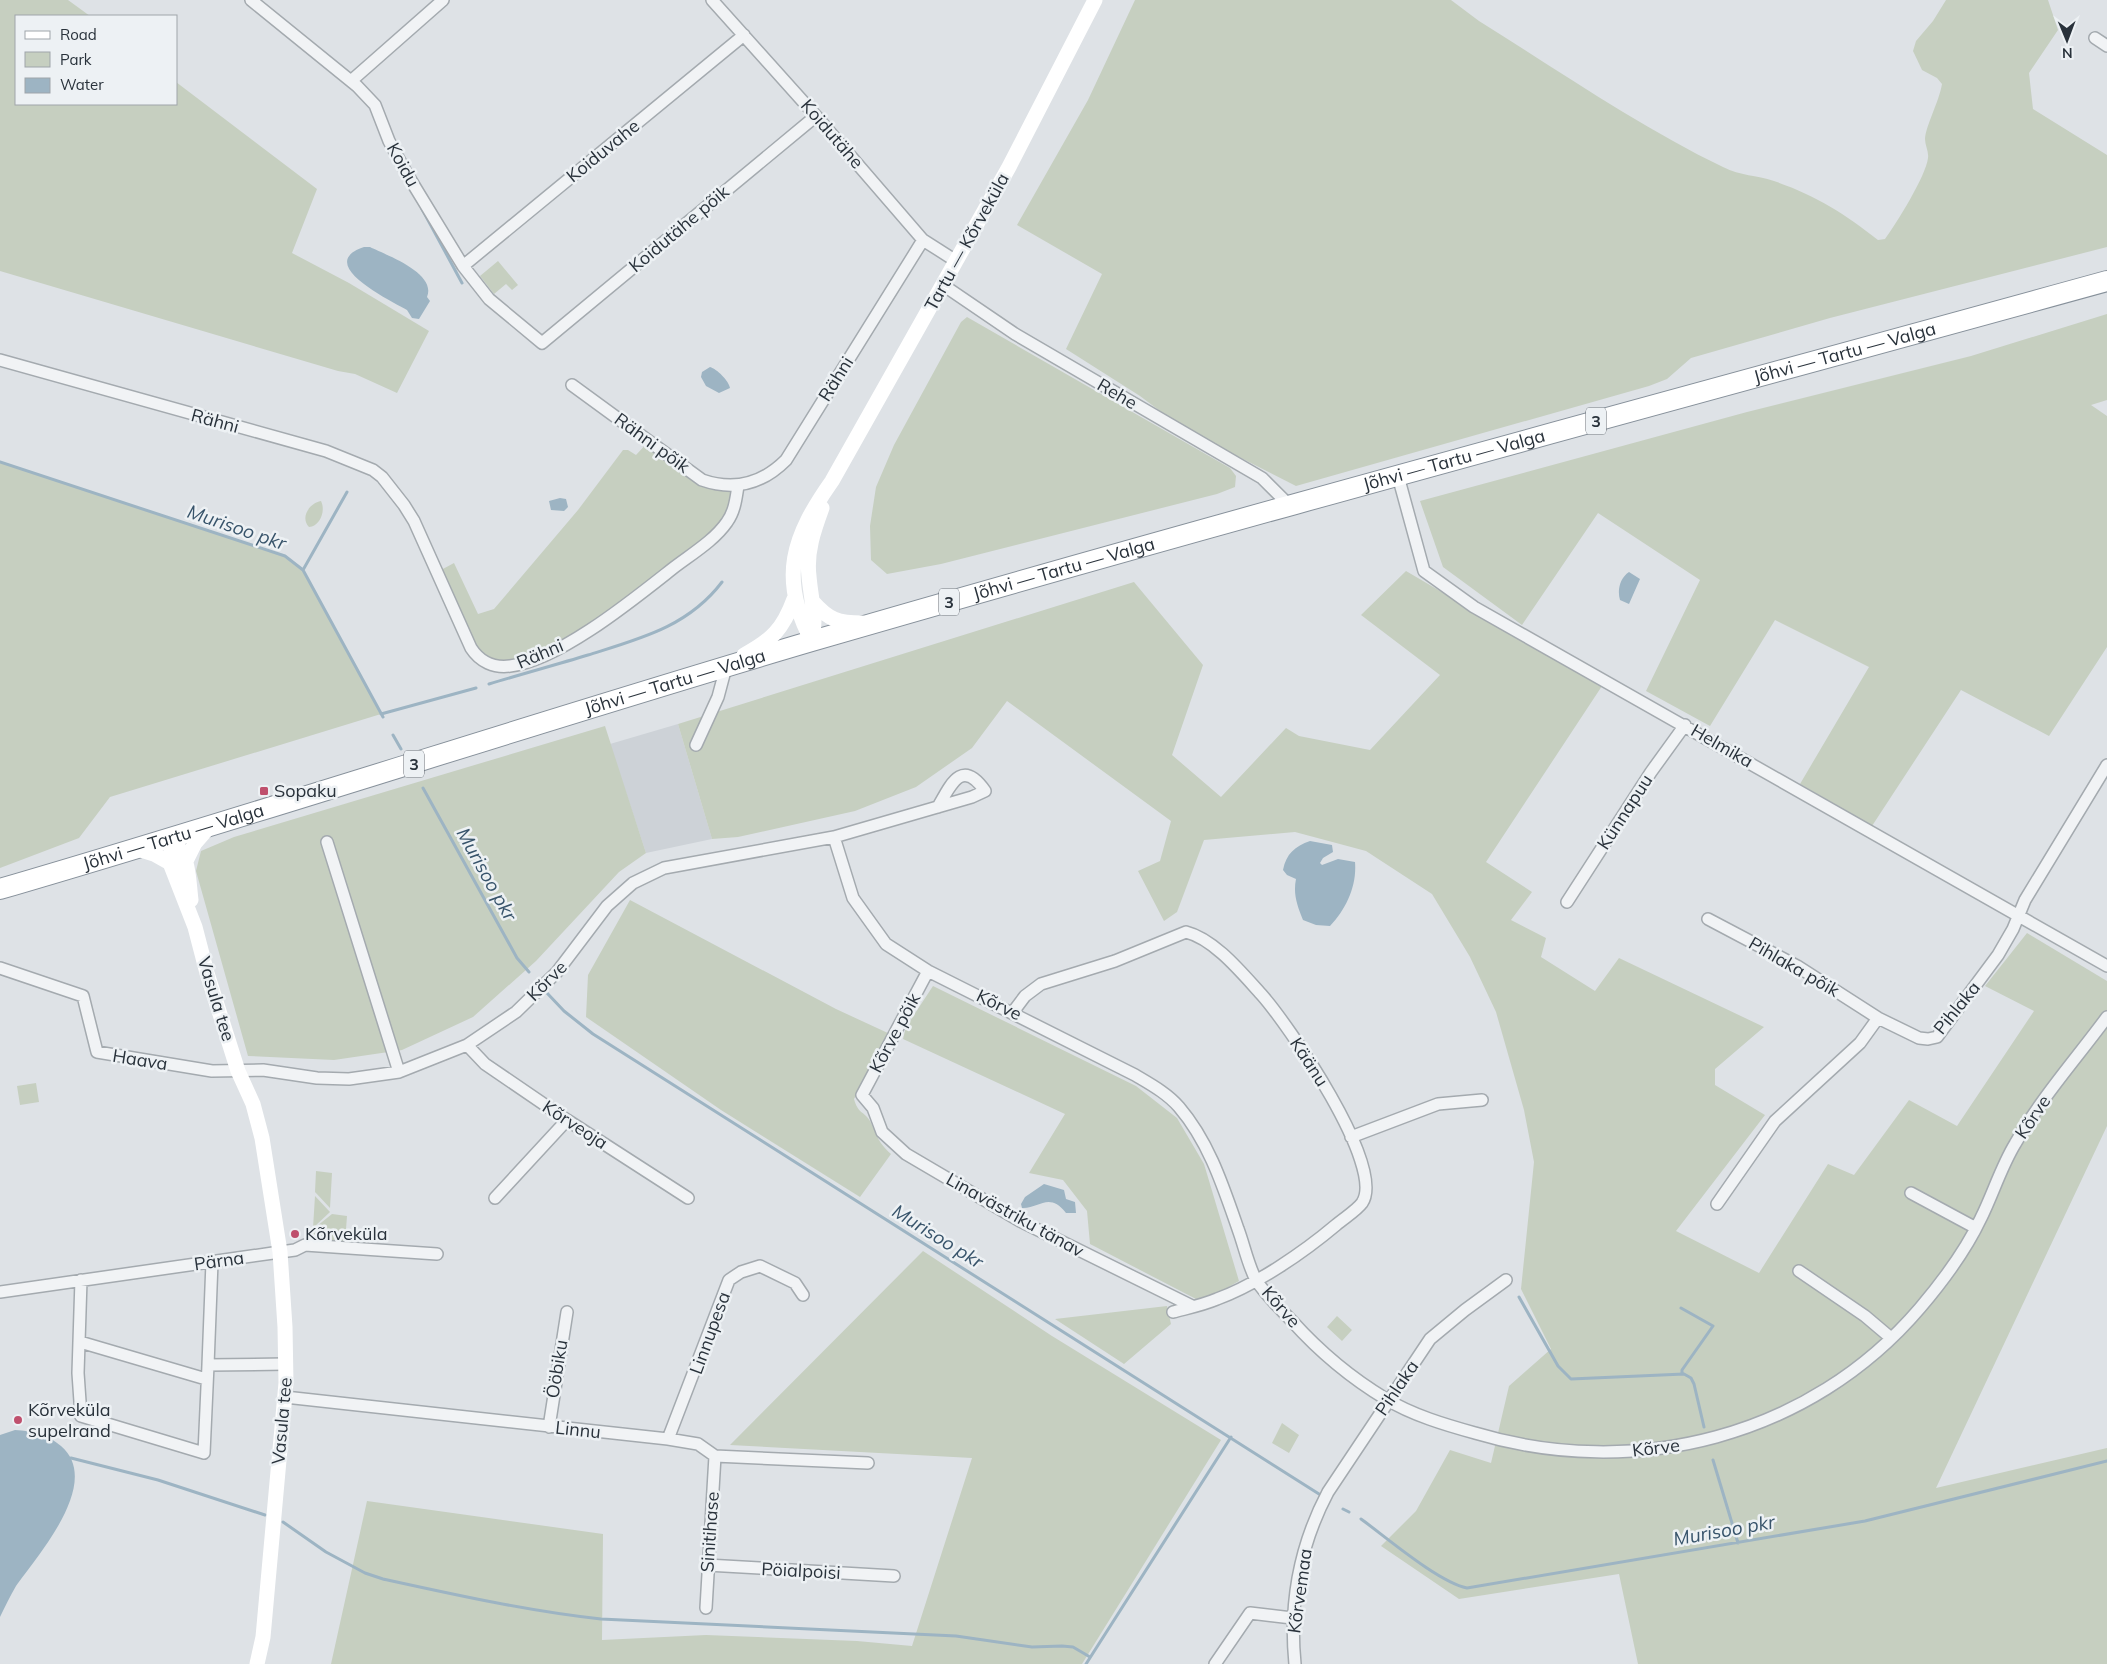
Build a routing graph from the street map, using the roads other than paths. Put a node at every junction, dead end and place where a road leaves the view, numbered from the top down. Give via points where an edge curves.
1 (444, 0) edge
2 (712, 0) edge
3 (1095, 0) edge
4 (255, 1) edge
5 (744, 35) junction
6 (2095, 38) dead end
7 (2107, 46) edge
8 (351, 81) junction
9 (816, 116) junction
10 (923, 240) junction
11 (956, 261) junction
12 (463, 266) junction
13 (2107, 281) edge
14 (943, 285) junction
15 (542, 343) joint
16 (0, 360) edge
17 (572, 385) dead end
18 (1398, 476) junction
19 (832, 481) junction
20 (738, 486) junction
21 (1289, 505) junction
22 (794, 599) junction
23 (813, 602) junction
24 (876, 623) junction
25 (812, 641) junction
26 (719, 669) junction
27 (1685, 725) junction
28 (696, 746) dead end
29 (2107, 765) edge
30 (938, 807) junction
31 (209, 827) junction
32 (834, 837) junction
33 (172, 839) junction
34 (327, 842) dead end
35 (138, 848) junction
36 (187, 859) junction
37 (170, 863) junction
38 (0, 889) edge
39 (1567, 902) dead end
40 (2018, 916) junction
41 (1708, 919) dead end
42 (195, 927) junction
43 (2107, 966) edge
44 (0, 968) edge
45 (928, 971) junction
46 (1013, 1012) junction
47 (2107, 1017) edge
48 (1878, 1018) junction
49 (468, 1045) junction
50 (238, 1071) junction
51 (398, 1072) junction
52 (862, 1095) joint
53 (1482, 1100) dead end
54 (567, 1120) junction
55 (1351, 1137) junction
56 (1912, 1193) dead end
57 (495, 1198) dead end
58 (688, 1198) dead end
59 (1717, 1204) dead end
60 (1976, 1228) junction
61 (280, 1252) junction
62 (437, 1254) dead end
63 (212, 1262) junction
64 (1799, 1271) dead end
65 (81, 1280) junction
66 (1256, 1280) junction
67 (1506, 1280) dead end
68 (0, 1292) edge
69 (802, 1295) dead end
70 (1192, 1306) junction
71 (567, 1312) dead end
72 (1173, 1312) dead end
73 (1891, 1338) junction
74 (80, 1342) junction
75 (286, 1364) junction
76 (208, 1366) junction
77 (206, 1379) junction
78 (285, 1397) junction
79 (1388, 1401) junction
80 (549, 1427) junction
81 (668, 1439) junction
82 (715, 1456) junction
83 (868, 1463) dead end
84 (1314, 1519) joint
85 (707, 1565) junction
86 (894, 1576) dead end
87 (706, 1608) dead end
88 (1292, 1618) junction
89 (257, 1664) edge
90 (1215, 1664) edge
91 (1295, 1664) edge

1 - 8 street
2 - 5 street, Koidutähe
3 - 11 main road, Tartu — Kõrveküla via 1009,167
4 - 8 street, Koidu
5 - 9 street, Koidutähe
5 - 12 street, Koiduvahe
6 - 7 street
8 - 12 street, Koidu via 375,105 406,174
9 - 10 street, Koidutähe
9 - 15 street, Koidutähe põik
10 - 11 street, Koidutähe
10 - 20 street, Rähni via 786,460 774,472
11 - 14 main road, Tartu — Kõrveküla
12 - 15 street, Koidu via 489,299
13 - 18 highway, Jõhvi — Tartu — Valga / 3
14 - 19 main road, Tartu — Kõrveküla
14 - 21 street, Rehe via 1014,334 1262,478
16 - 20 street, Rähni via 326,452 372,470 382,477 414,521 471,648 481,660 492,666 510,667 534,660 582,635 626,604 727,523 734,510
17 - 20 street, Rähni põik via 702,480
18 - 21 highway, Jõhvi — Tartu — Valga / 3
18 - 27 street, Helmika via 1424,571 1474,606
19 - 22 main road, Tartu — Kõrveküla via 814,506 796,546 792,573
19 - 23 main road, Tartu — Kõrveküla via 810,541 808,574
21 - 24 highway, Jõhvi — Tartu — Valga / 3
22 - 25 main road, Tartu — Kõrveküla
22 - 26 main road via 779,632
23 - 24 main road via 830,619 845,623
23 - 25 main road, Tartu — Kõrveküla via 816,623
24 - 25 highway, Jõhvi — Tartu — Valga / 3
25 - 26 highway, Jõhvi — Tartu — Valga / 3
26 - 28 street via 718,697
26 - 31 highway, Jõhvi — Tartu — Valga / 3
27 - 39 street, Künnapuu via 1650,772
27 - 40 street, Helmika
29 - 40 street, Pihlaka
30 - 30 street, Kõrve via 985,791 976,778 965,774 958,776
30 - 32 street, Kõrve
31 - 33 highway, Jõhvi — Tartu — Valga / 3
31 - 36 main road
32 - 45 street, Kõrve via 853,898 869,922 886,944
32 - 49 street, Kõrve via 664,868 633,883 607,906 557,972 516,1012
33 - 35 highway, Jõhvi — Tartu — Valga / 3
33 - 36 main road
33 - 37 main road, Vasula tee
34 - 51 street
35 - 37 main road
35 - 38 highway, Jõhvi — Tartu — Valga / 3
36 - 42 main road, Vasula tee
37 - 42 main road, Vasula tee
40 - 43 street, Helmika
40 - 48 street, Pihlaka via 1998,955 1937,1036 1919,1038
41 - 48 street, Pihlaka põik via 1797,966
42 - 50 main road, Vasula tee
44 - 50 street, Haava via 82,996 98,1052 212,1071
45 - 46 street, Kõrve
45 - 52 street, Kõrve põik
46 - 55 street, Käänu via 1025,996 1041,984 1115,961 1186,932 1196,934 1261,994 1302,1048
46 - 66 street, Kõrve via 1135,1075 1178,1106 1202,1139 1216,1166
47 - 60 street, Kõrve via 2031,1117 2012,1148
48 - 59 street via 1860,1043 1775,1121
49 - 51 street, Kõrve
49 - 54 street, Kõrveoja via 485,1064
50 - 51 street, Kõrve via 349,1079
50 - 61 main road, Vasula tee via 246,1085 260,1130
52 - 70 street, Linavästriku tänav via 873,1108 882,1132 906,1154 1020,1220
53 - 55 street via 1438,1104
54 - 57 street
54 - 58 street, Kõrveoja
55 - 66 street, Käänu via 1367,1189 1362,1203 1320,1238
56 - 60 street
60 - 73 street, Kõrve via 1920,1309
61 - 62 street, Pärna via 305,1245
61 - 63 street, Pärna
61 - 75 main road, Vasula tee
63 - 65 street, Pärna
63 - 76 street
64 - 73 street via 1850,1305
65 - 68 street, Pärna
65 - 74 street
66 - 70 street, Käänu via 1218,1299
66 - 79 street, Kõrve via 1291,1321 1340,1368
67 - 79 street, Pihlaka via 1430,1339
69 - 81 street, Linnupesa via 794,1283 760,1266 729,1280
70 - 72 street, Käänu
71 - 80 street, Ööbiku
73 - 79 street, Kõrve via 1800,1405 1736,1432 1657,1450 1564,1452 1524,1447 1452,1426
74 - 77 street
74 - 77 street via 81,1416 204,1453
75 - 76 street
75 - 78 main road, Vasula tee
76 - 77 street
78 - 80 street, Linnu
78 - 89 main road, Vasula tee via 263,1637
79 - 84 street, Pihlaka
80 - 81 street, Linnu
81 - 82 street, Linnu via 698,1444
82 - 83 street, Linnu
82 - 85 street, Sinitihase
84 - 88 street, Kõrvemaa via 1302,1558
85 - 86 street, Pöialpoisi
85 - 87 street, Sinitihase
88 - 90 street via 1250,1613
88 - 91 street, Kõrvemaa

